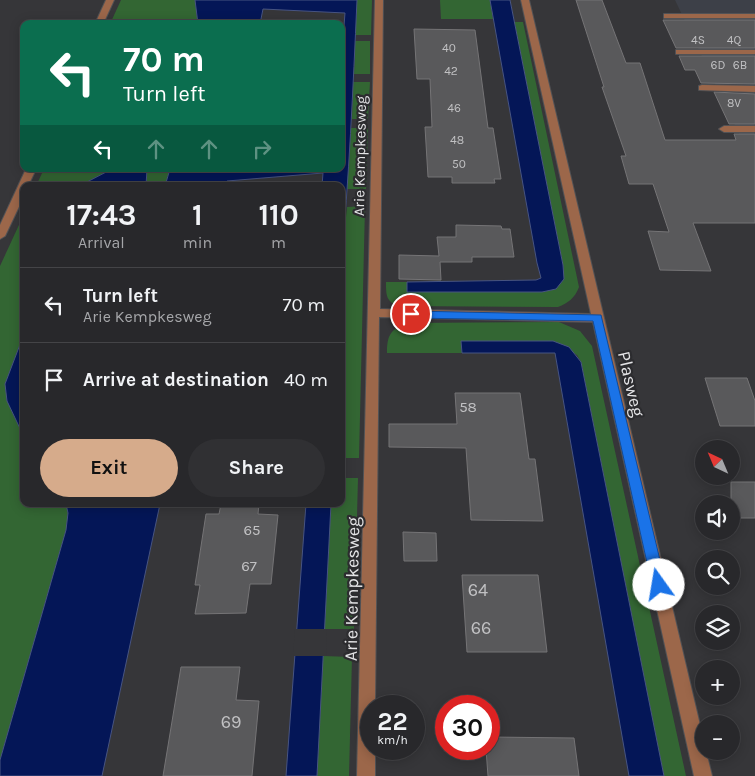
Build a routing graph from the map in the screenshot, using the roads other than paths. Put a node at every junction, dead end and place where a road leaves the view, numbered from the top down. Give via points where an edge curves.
1 (110, 0) edge
2 (379, 0) edge
3 (525, 0) edge
4 (667, 16) dead end
5 (755, 16) edge
6 (101, 20) edge
7 (679, 52) dead end
8 (755, 52) edge
9 (702, 88) dead end
10 (755, 89) edge
11 (724, 129) dead end
12 (755, 129) edge
13 (20, 193) edge
14 (0, 236) edge
15 (374, 314) junction
16 (597, 318) junction
17 (366, 776) edge
18 (703, 776) edge

1 - 6 street
2 - 15 street, Arie Kempkesweg
3 - 16 street, Plasweg
4 - 5 street
7 - 8 street
9 - 10 street
11 - 12 street
13 - 14 street
15 - 16 street
15 - 17 street, Arie Kempkesweg
16 - 18 street, Plasweg

